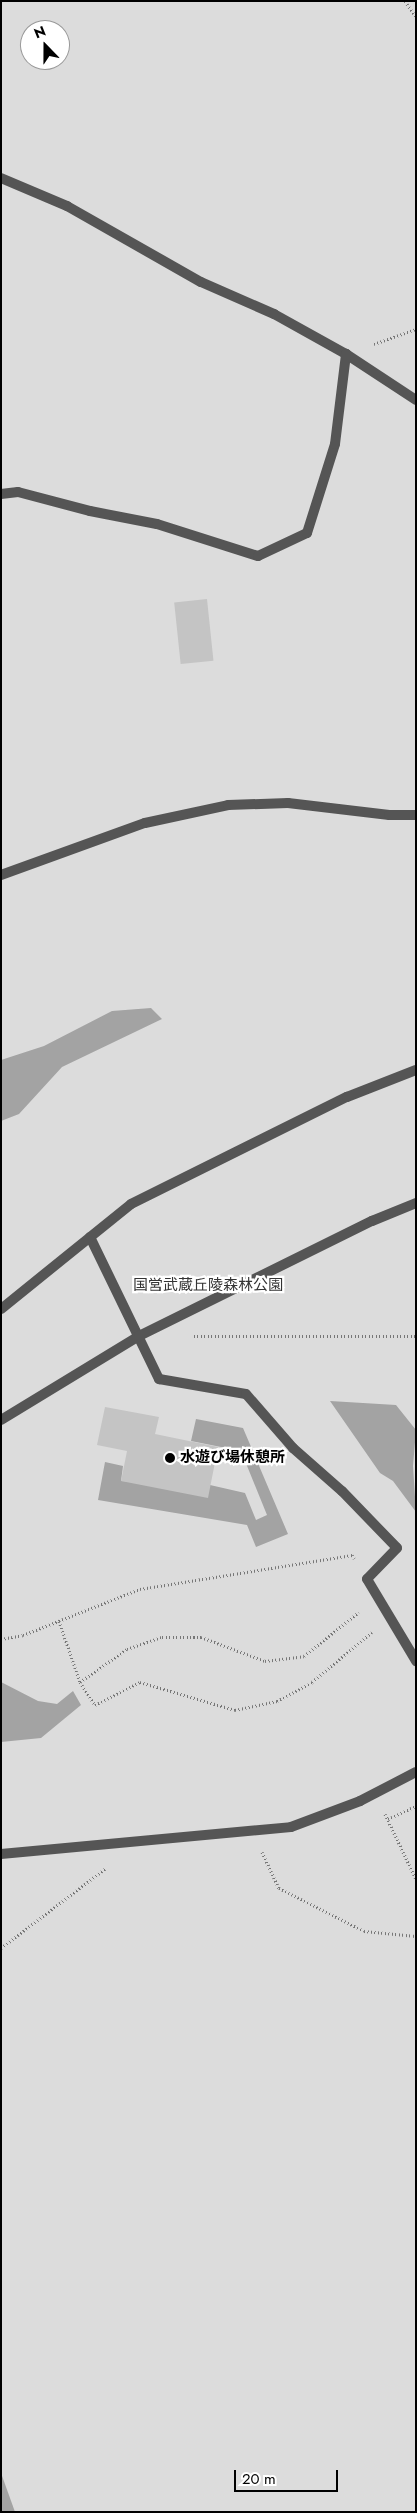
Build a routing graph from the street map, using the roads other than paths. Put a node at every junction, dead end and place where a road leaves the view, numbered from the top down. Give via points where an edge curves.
1 (1, 178) edge
2 (346, 354) junction
3 (416, 400) edge
4 (1, 494) edge
5 (416, 815) edge
6 (1, 875) edge
7 (416, 1070) edge
8 (416, 1203) edge
9 (90, 1236) junction
10 (1, 1309) edge
11 (139, 1336) junction
12 (1, 1420) edge
13 (416, 1661) edge
14 (416, 1772) edge
15 (1, 1854) edge

1 - 2 street via 67,206 201,282 274,314
2 - 3 street
2 - 4 street via 335,444 307,533 258,556 157,524 18,492
5 - 6 street via 389,816 288,804 228,805 145,823
7 - 9 street via 347,1097 131,1204
8 - 11 street via 372,1221
9 - 10 street
9 - 11 street
11 - 12 street
11 - 13 street via 159,1379 246,1394 293,1448 342,1491 398,1548 367,1579
14 - 15 street via 291,1827

